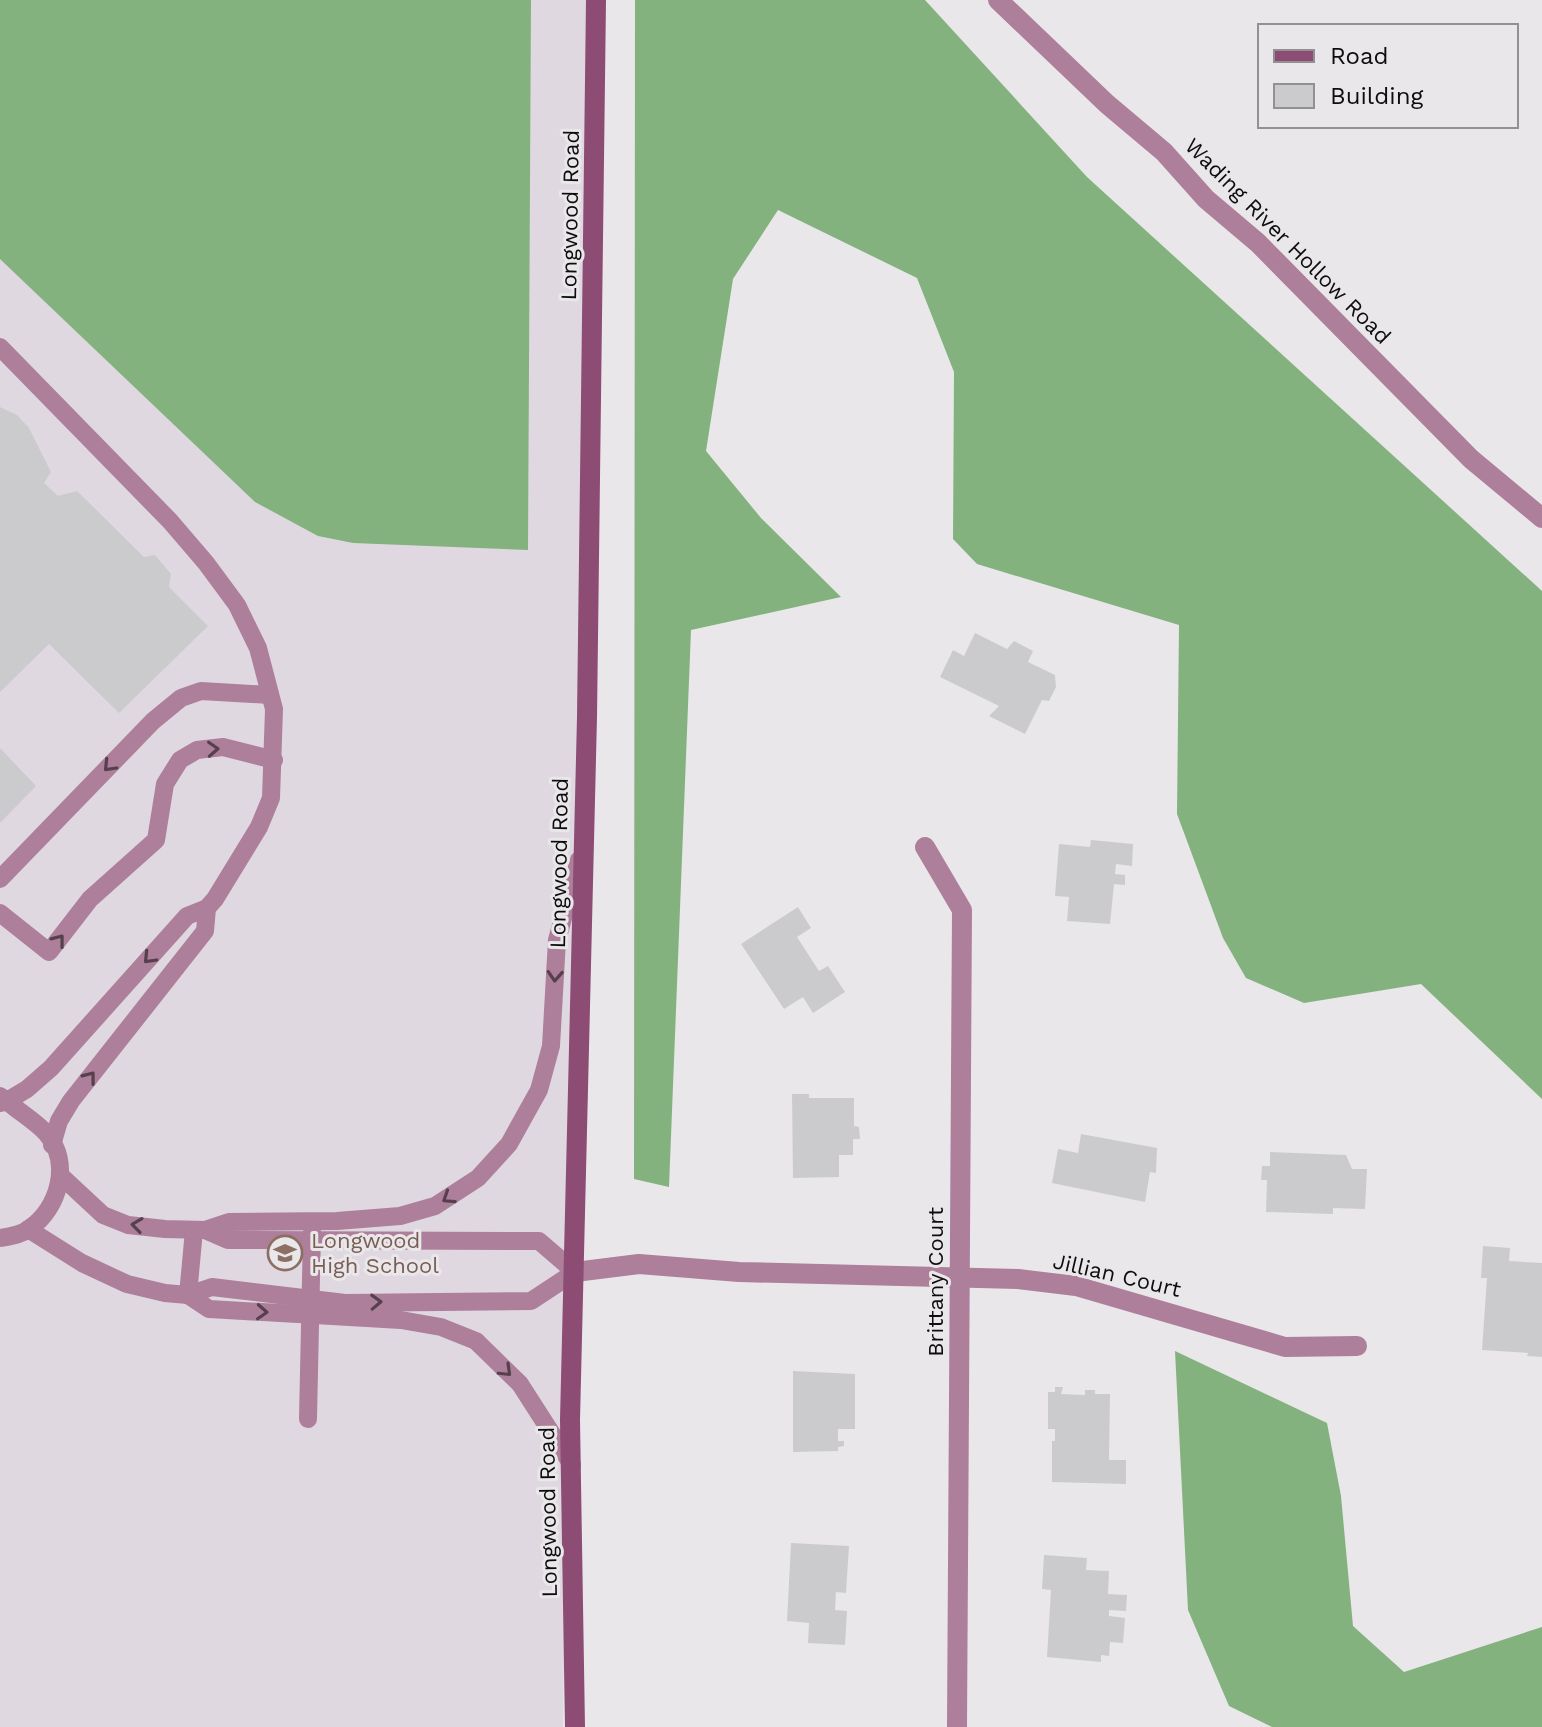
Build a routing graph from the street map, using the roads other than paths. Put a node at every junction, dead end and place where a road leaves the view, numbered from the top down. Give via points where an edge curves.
1 (596, 0) edge
2 (998, 0) edge
3 (0, 347) edge
4 (1542, 518) edge
5 (270, 695) junction
6 (274, 760) junction
7 (583, 846) junction
8 (925, 847) dead end
9 (0, 879) edge
10 (207, 908) junction
11 (0, 913) edge
12 (2, 1100) edge
13 (52, 1145) junction
14 (60, 1175) junction
15 (312, 1221) junction
16 (28, 1229) junction
17 (200, 1230) junction
18 (0, 1238) edge
19 (312, 1240) junction
20 (575, 1272) junction
21 (959, 1277) junction
22 (188, 1295) junction
23 (310, 1307) junction
24 (1357, 1346) dead end
25 (308, 1419) dead end
26 (572, 1465) junction
27 (575, 1727) edge
28 (957, 1727) edge

1 - 7 main road, Longwood Road
2 - 4 street, Wading River Hollow Road via 1258,243 1471,459
3 - 5 lane via 206,563 237,605 258,648
5 - 6 lane
5 -> 9 lane via 201,691 181,698
6 - 10 lane via 271,798 259,827
11 -> 6 lane via 49,952 90,899 156,840 165,784 180,760 197,750 223,747
7 -> 15 lane via 557,940 551,1046 539,1090 509,1144 478,1178 435,1206 400,1216
7 - 20 main road, Longwood Road
8 - 21 street, Brittany Court via 962,910
10 -> 12 lane via 187,916 51,1068 27,1089
13 -> 10 lane via 71,1101 205,931
12 - 13 lane via 48,1135
13 - 14 lane
14 - 16 lane via 47,1212
17 -> 14 lane via 128,1225 103,1215
15 - 17 lane via 229,1222
15 - 19 lane
16 - 18 lane
16 - 22 lane via 127,1284
17 - 19 lane via 228,1240
17 - 22 lane
19 - 20 lane via 539,1241
19 - 23 lane
20 - 21 street, Jillian Court via 639,1264
23 -> 20 lane via 531,1301
20 - 26 main road, Longwood Road
21 - 24 street, Jillian Court via 1076,1286 1285,1347
21 - 28 street, Brittany Court
22 -> 23 lane via 212,1287
23 - 25 lane
23 -> 26 lane via 441,1327 476,1341 520,1384
26 - 27 main road, Longwood Road

